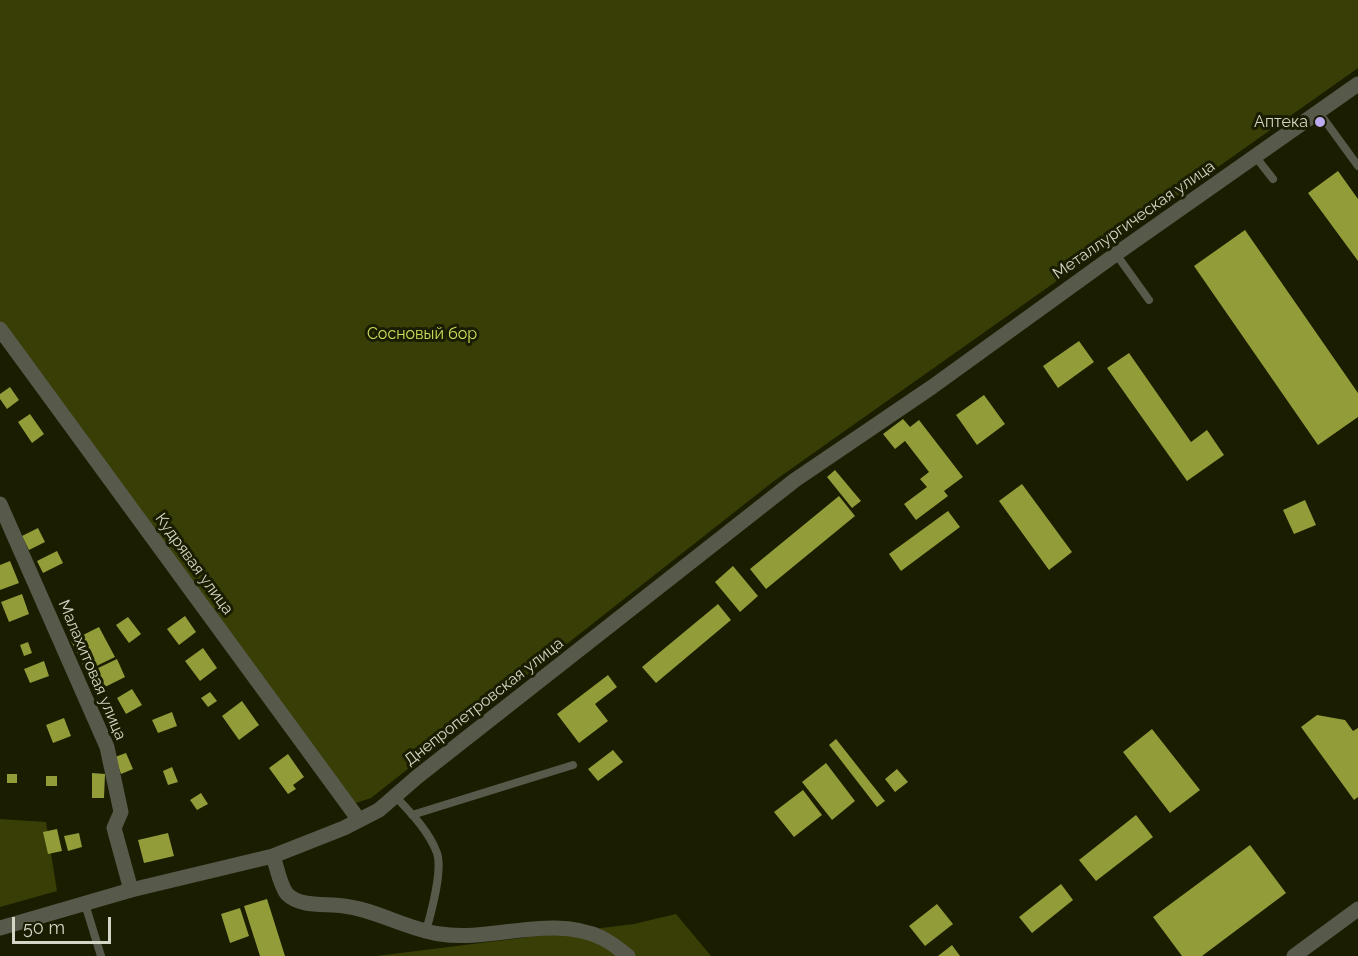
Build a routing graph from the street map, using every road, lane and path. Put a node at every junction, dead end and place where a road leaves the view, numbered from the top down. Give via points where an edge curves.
1 (1356, 90) edge
2 (1318, 111) junction
3 (1255, 156) junction
4 (1358, 166) edge
5 (1273, 179) dead end
6 (1116, 254) junction
7 (1149, 300) dead end
8 (0, 329) edge
9 (932, 387) joint
10 (0, 504) edge
11 (573, 765) dead end
12 (395, 796) junction
13 (412, 815) junction
14 (359, 820) junction
15 (273, 856) junction
16 (131, 890) junction
17 (85, 904) junction
18 (1358, 909) edge
19 (0, 928) edge
20 (426, 931) junction
21 (101, 956) edge
22 (628, 956) edge
23 (1294, 956) edge

1 - 2 street, Металлургическая улица
2 - 3 street, Металлургическая улица
2 - 4 lane
3 - 5 lane
3 - 6 street, Металлургическая улица
6 - 7 lane
6 - 9 street, Металлургическая улица
8 - 14 street, Кудрявая улица
9 - 12 street, Днепропетровская улица via 795,480
10 - 16 street, Малахитовая улица via 107,747 121,812 114,828
11 - 13 lane
12 - 13 lane
12 - 14 street, Днепропетровская улица
13 - 20 lane via 438,854 434,904
14 - 15 street, Днепропетровская улица
15 - 16 street, Днепропетровская улица
15 - 20 street via 286,892 298,902 345,906
16 - 17 street, Днепропетровская улица
17 - 19 street, Днепропетровская улица
17 - 21 lane
18 - 23 street
20 - 22 street via 586,932 603,938

